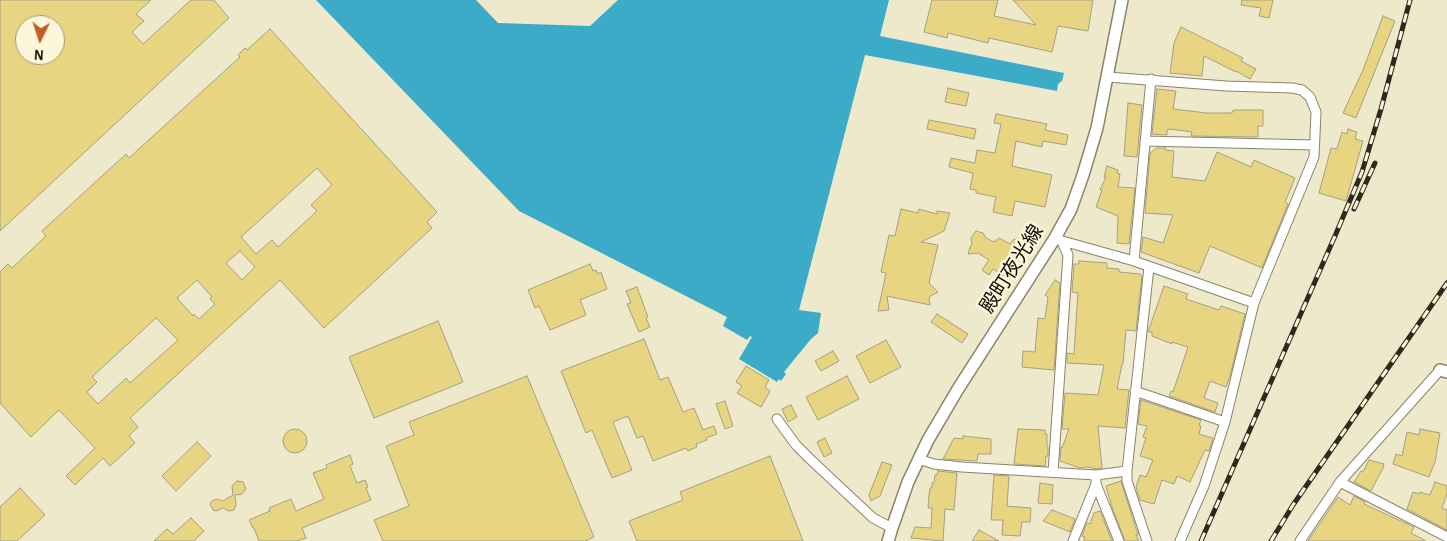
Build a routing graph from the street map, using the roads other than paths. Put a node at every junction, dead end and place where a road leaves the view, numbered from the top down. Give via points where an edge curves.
1 (1122, 0) edge
2 (1108, 77) junction
3 (1151, 79) junction
4 (1145, 141) junction
5 (1314, 145) junction
6 (1058, 240) junction
7 (1134, 261) junction
8 (1149, 267) junction
9 (1254, 303) junction
10 (1444, 371) edge
11 (1135, 391) junction
12 (777, 419) dead end
13 (1225, 422) junction
14 (918, 459) junction
15 (1127, 471) junction
16 (1053, 472) junction
17 (1096, 480) junction
18 (1340, 482) junction
19 (892, 528) junction
20 (1447, 538) edge
21 (888, 541) edge
22 (1073, 541) edge
23 (1119, 541) edge
24 (1147, 541) edge
25 (1180, 541) edge
26 (1300, 541) edge

1 - 2 street, 殿町夜光線
2 - 3 street
2 - 6 street, 殿町夜光線 via 1086,168
3 - 4 street
3 - 5 street via 1302,90 1310,97 1316,112
4 - 5 street
4 - 7 street
5 - 9 street via 1314,157
6 - 7 street
6 - 14 street, 殿町夜光線 via 936,425
6 - 16 street via 1068,255
7 - 8 street
8 - 9 street
8 - 11 street
9 - 13 street
10 - 18 street
11 - 13 street
11 - 15 street
12 - 19 street via 796,445 840,488 873,518
13 - 25 street via 1204,486
14 - 16 street via 962,467
14 - 19 street, 殿町夜光線
15 - 17 street
15 - 24 street via 1127,481
16 - 17 street
17 - 22 street
17 - 23 street
18 - 20 street
18 - 26 street
19 - 21 street, 殿町夜光線

